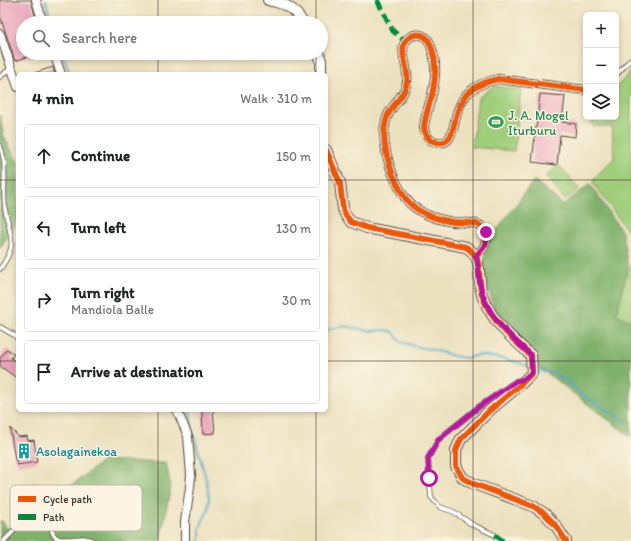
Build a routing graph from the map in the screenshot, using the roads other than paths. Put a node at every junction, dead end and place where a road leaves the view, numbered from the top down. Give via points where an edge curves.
1 (36, 0) edge
2 (268, 0) edge
3 (42, 16) edge
4 (298, 16) edge
5 (0, 34) edge
6 (631, 59) edge
7 (56, 60) edge
8 (321, 60) edge
9 (12, 68) junction
10 (60, 72) edge
11 (321, 72) edge
12 (619, 72) edge
13 (0, 77) edge
14 (16, 81) edge
15 (583, 90) edge
16 (0, 146) edge
17 (328, 154) edge
18 (476, 256) junction
19 (0, 269) edge
20 (0, 327) edge
21 (16, 337) edge
22 (524, 379) junction
23 (178, 412) edge
24 (15, 531) edge
25 (52, 531) edge
26 (4, 541) edge
27 (94, 541) edge
28 (185, 541) edge
29 (497, 541) edge
30 (566, 541) edge

1 - 3 street
2 - 4 street via 286,5
5 - 9 street
6 - 12 lane
7 - 10 street
8 - 11 street
9 - 13 lane
9 - 14 street
15 - 18 street via 498,79 485,82 476,86 467,95 448,140 436,143 430,140 424,129 436,72 430,43 421,35 409,37 405,41 403,52 408,81 386,120 384,134 390,167 402,194 410,204 436,218 482,227 486,232 486,244
16 - 19 lane via 4,167 5,212 11,247
17 - 18 street via 340,183 343,209 352,222 367,228 453,243 466,247
18 - 22 street via 486,306 495,320 531,355 532,372
20 - 21 lane
22 - 29 lane via 516,381 459,422 439,439 428,458 432,497 440,507 495,535
22 - 30 street via 461,440 456,450 456,466 463,478 474,484 533,506 545,514
23 - 28 street via 188,436 191,475
24 - 26 lane
25 - 27 lane via 59,538

